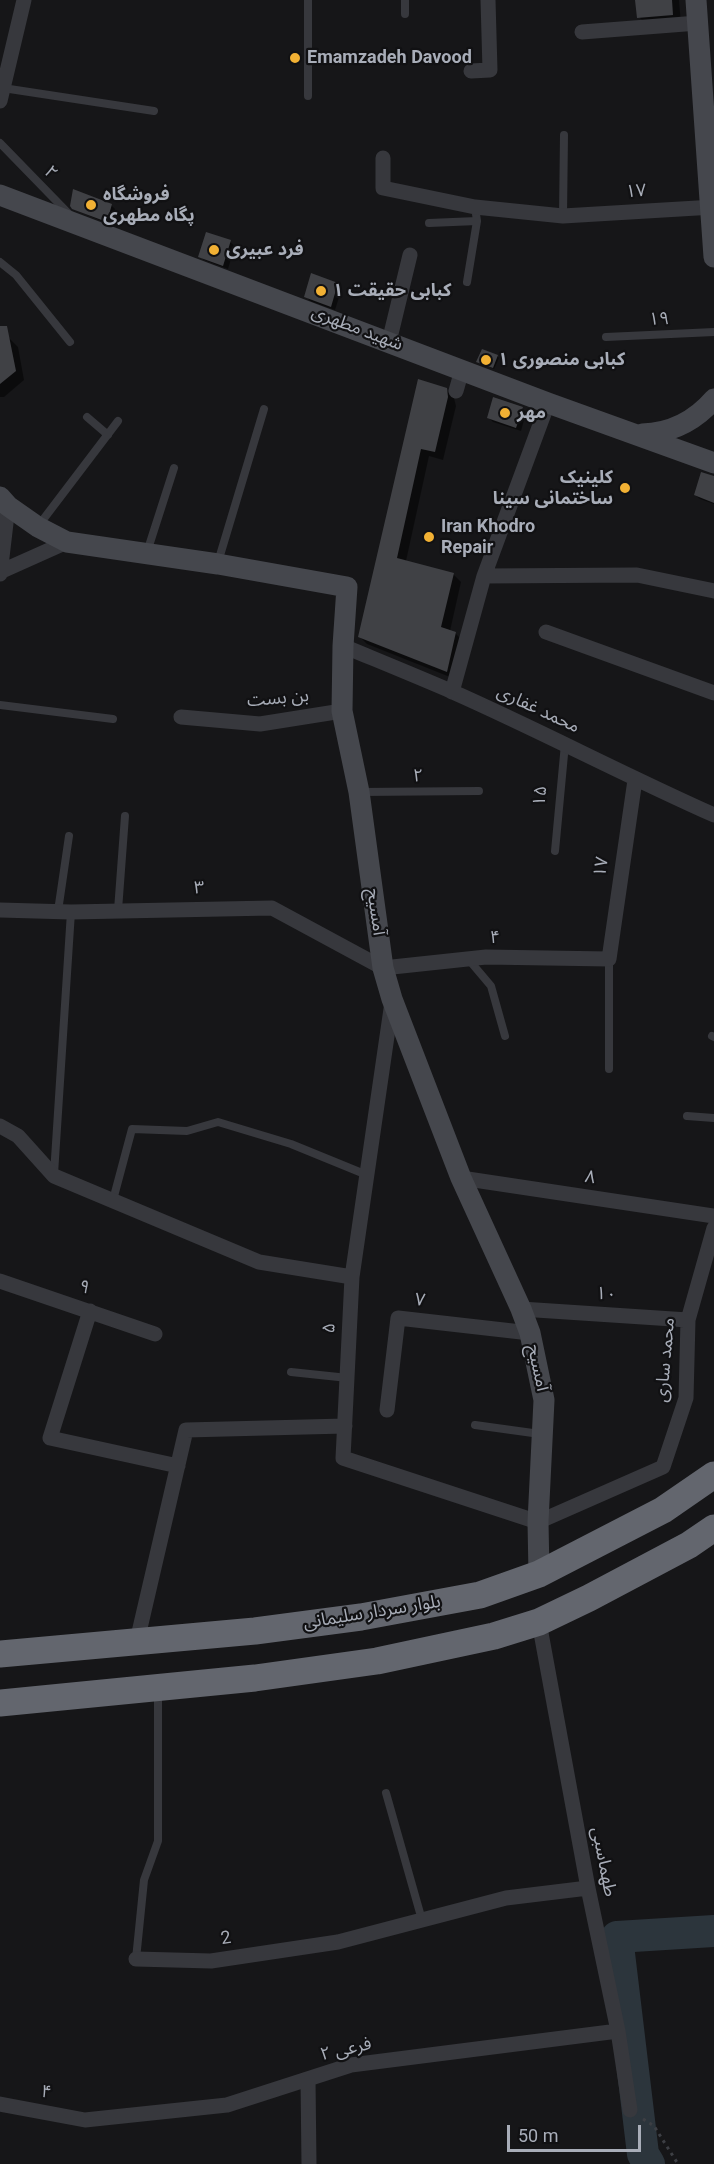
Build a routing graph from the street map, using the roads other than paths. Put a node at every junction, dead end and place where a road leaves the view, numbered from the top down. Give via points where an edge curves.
1 (24, 0) edge
2 (308, 0) edge
3 (405, 0) edge
4 (488, 0) edge
5 (696, 0) edge
6 (405, 14) dead end
7 (698, 23) junction
8 (582, 32) dead end
9 (471, 71) dead end
10 (2, 95) edge
11 (308, 96) dead end
12 (154, 111) dead end
13 (564, 135) dead end
14 (0, 143) edge
15 (382, 158) dead end
16 (0, 195) edge
17 (712, 206) edge
18 (476, 214) junction
19 (563, 216) junction
20 (79, 224) junction
21 (429, 224) dead end
22 (410, 255) dead end
23 (714, 257) edge
24 (0, 262) edge
25 (467, 282) dead end
26 (714, 332) edge
27 (606, 337) dead end
28 (70, 342) dead end
29 (389, 342) junction
30 (462, 370) junction
31 (456, 391) dead end
32 (714, 399) edge
33 (548, 403) junction
34 (264, 409) dead end
35 (87, 417) dead end
36 (118, 421) dead end
37 (108, 435) junction
38 (638, 435) junction
39 (714, 463) edge
40 (174, 468) dead end
41 (4, 501) edge
42 (38, 527) junction
43 (67, 542) junction
44 (147, 553) junction
45 (218, 564) junction
46 (0, 573) edge
47 (484, 576) junction
48 (714, 591) edge
49 (546, 632) dead end
50 (343, 646) junction
51 (452, 692) junction
52 (714, 693) edge
53 (0, 705) edge
54 (342, 711) junction
55 (181, 717) dead end
56 (113, 719) dead end
57 (565, 744) junction
58 (635, 780) junction
59 (478, 791) dead end
60 (359, 792) junction
61 (714, 815) edge
62 (125, 816) dead end
63 (69, 836) dead end
64 (555, 851) dead end
65 (0, 910) edge
66 (118, 910) junction
67 (64, 911) junction
68 (609, 959) junction
69 (468, 960) junction
70 (383, 968) junction
71 (392, 999) junction
72 (505, 1035) dead end
73 (609, 1069) dead end
74 (687, 1116) dead end
75 (714, 1118) edge
76 (0, 1126) edge
77 (368, 1175) junction
78 (54, 1176) junction
79 (461, 1178) junction
80 (113, 1200) junction
81 (714, 1216) edge
82 (714, 1234) edge
83 (352, 1277) junction
84 (0, 1281) edge
85 (521, 1309) junction
86 (90, 1311) junction
87 (688, 1320) junction
88 (530, 1333) junction
89 (155, 1334) dead end
90 (291, 1372) dead end
91 (348, 1378) junction
92 (387, 1410) dead end
93 (475, 1425) dead end
94 (345, 1426) junction
95 (542, 1434) junction
96 (178, 1466) junction
97 (714, 1475) edge
98 (538, 1522) junction
99 (714, 1528) edge
100 (540, 1574) junction
101 (539, 1622) junction
102 (137, 1641) junction
103 (0, 1654) edge
104 (158, 1688) junction
105 (0, 1703) edge
106 (386, 1793) dead end
107 (588, 1888) junction
108 (422, 1920) junction
109 (136, 1959) joint
110 (618, 2031) junction
111 (308, 2079) junction
112 (0, 2104) edge
113 (630, 2110) dead end
114 (85, 2120) joint
115 (309, 2164) edge

1 - 10 street
2 - 11 lane
3 - 6 lane
4 - 9 street via 490,70
5 - 7 street
7 - 8 street
7 - 17 street
10 - 12 lane
13 - 19 lane
14 - 20 lane, ۲
15 - 18 street, ۱۷ via 383,188
16 - 20 street, شهید مطهری
17 - 19 street, ۱۷
17 - 23 street
18 - 19 street, ۱۷
18 - 21 lane
18 - 25 lane
20 - 29 street, شهید مطهری
22 - 29 street
24 - 28 lane via 16,275
26 - 27 lane, ۱۹
29 - 30 street, شهید مطهری
30 - 31 street
30 - 33 street, شهید مطهری via 511,396
32 - 38 street via 682,426 660,434
33 - 38 street, شهید مطهری
33 - 47 street
34 - 45 lane
35 - 37 lane
36 - 37 lane
37 - 42 lane
38 - 39 street, شهید مطهری
40 - 44 lane
41 - 42 street, آمسیح
41 - 46 street
42 - 43 street, آمسیح
43 - 44 street, آمسیح
43 - 46 street
44 - 45 street, آمسیح
45 - 50 street, آمسیح via 348,587
47 - 48 street via 637,575
47 - 51 street
49 - 52 street
50 - 51 street, محمد غفاری
50 - 54 street, آمسیح
51 - 57 street, محمد غفاری
53 - 56 lane
54 - 55 street, بن بست via 260,724
54 - 60 street, آمسیح
57 - 58 street, محمد غفاری
57 - 64 lane, ۱۵
58 - 61 street, محمد غفاری
58 - 68 street, ۱۷
59 - 60 lane, ۲
60 - 70 street, آمسیح
62 - 66 lane
63 - 67 lane
65 - 67 street, ۳
66 - 67 street, ۳
66 - 70 street, ۳ via 272,908
67 - 78 lane
68 - 69 street, ۴
68 - 73 lane
69 - 70 street, ۴
69 - 72 lane via 491,986
70 - 71 street, آمسیح
71 - 77 street, ۵
71 - 79 street, آمسیح
74 - 75 lane
76 - 78 street via 18,1136
77 - 80 lane via 291,1144 218,1122 187,1131 132,1129
77 - 83 street, ۵
78 - 80 street
79 - 81 street, ۸
79 - 85 street, آمسیح
80 - 83 street via 259,1262
82 - 87 street, محمد ساری
83 - 91 street, ۵
84 - 86 street, ۹
85 - 87 street, ۱۰
85 - 88 street, آمسیح
86 - 89 street, ۹
86 - 96 street via 50,1438
87 - 98 street, محمد ساری via 686,1398 663,1467
88 - 92 street, ۷ via 398,1318
88 - 95 street, آمسیح via 544,1400
90 - 91 lane
91 - 94 street, ۵
93 - 95 lane
94 - 96 street via 186,1430
94 - 98 street, ۵ via 343,1458
95 - 98 street, آمسیح
96 - 102 street
97 - 100 highway, بلوار سردار سلیمانی via 663,1510
98 - 100 street, آمسیح
99 - 101 highway
100 - 102 highway, بلوار سردار سلیمانی via 480,1595 361,1617
101 - 104 highway via 377,1662
101 - 107 street, طهماسبی
102 - 103 highway, بلوار سردار سلیمانی
104 - 105 highway
104 - 109 lane, 2 via 158,1841 144,1880
106 - 108 lane
107 - 108 street, 2 via 506,1899
107 - 110 street, طهماسبی
108 - 109 street, 2 via 338,1942 211,1961
110 - 111 street, فرعی ۲ via 351,2065
110 - 113 street, طهماسبی
111 - 114 street, فرعی ۲ via 227,2105
111 - 115 street
112 - 114 street, ۴

